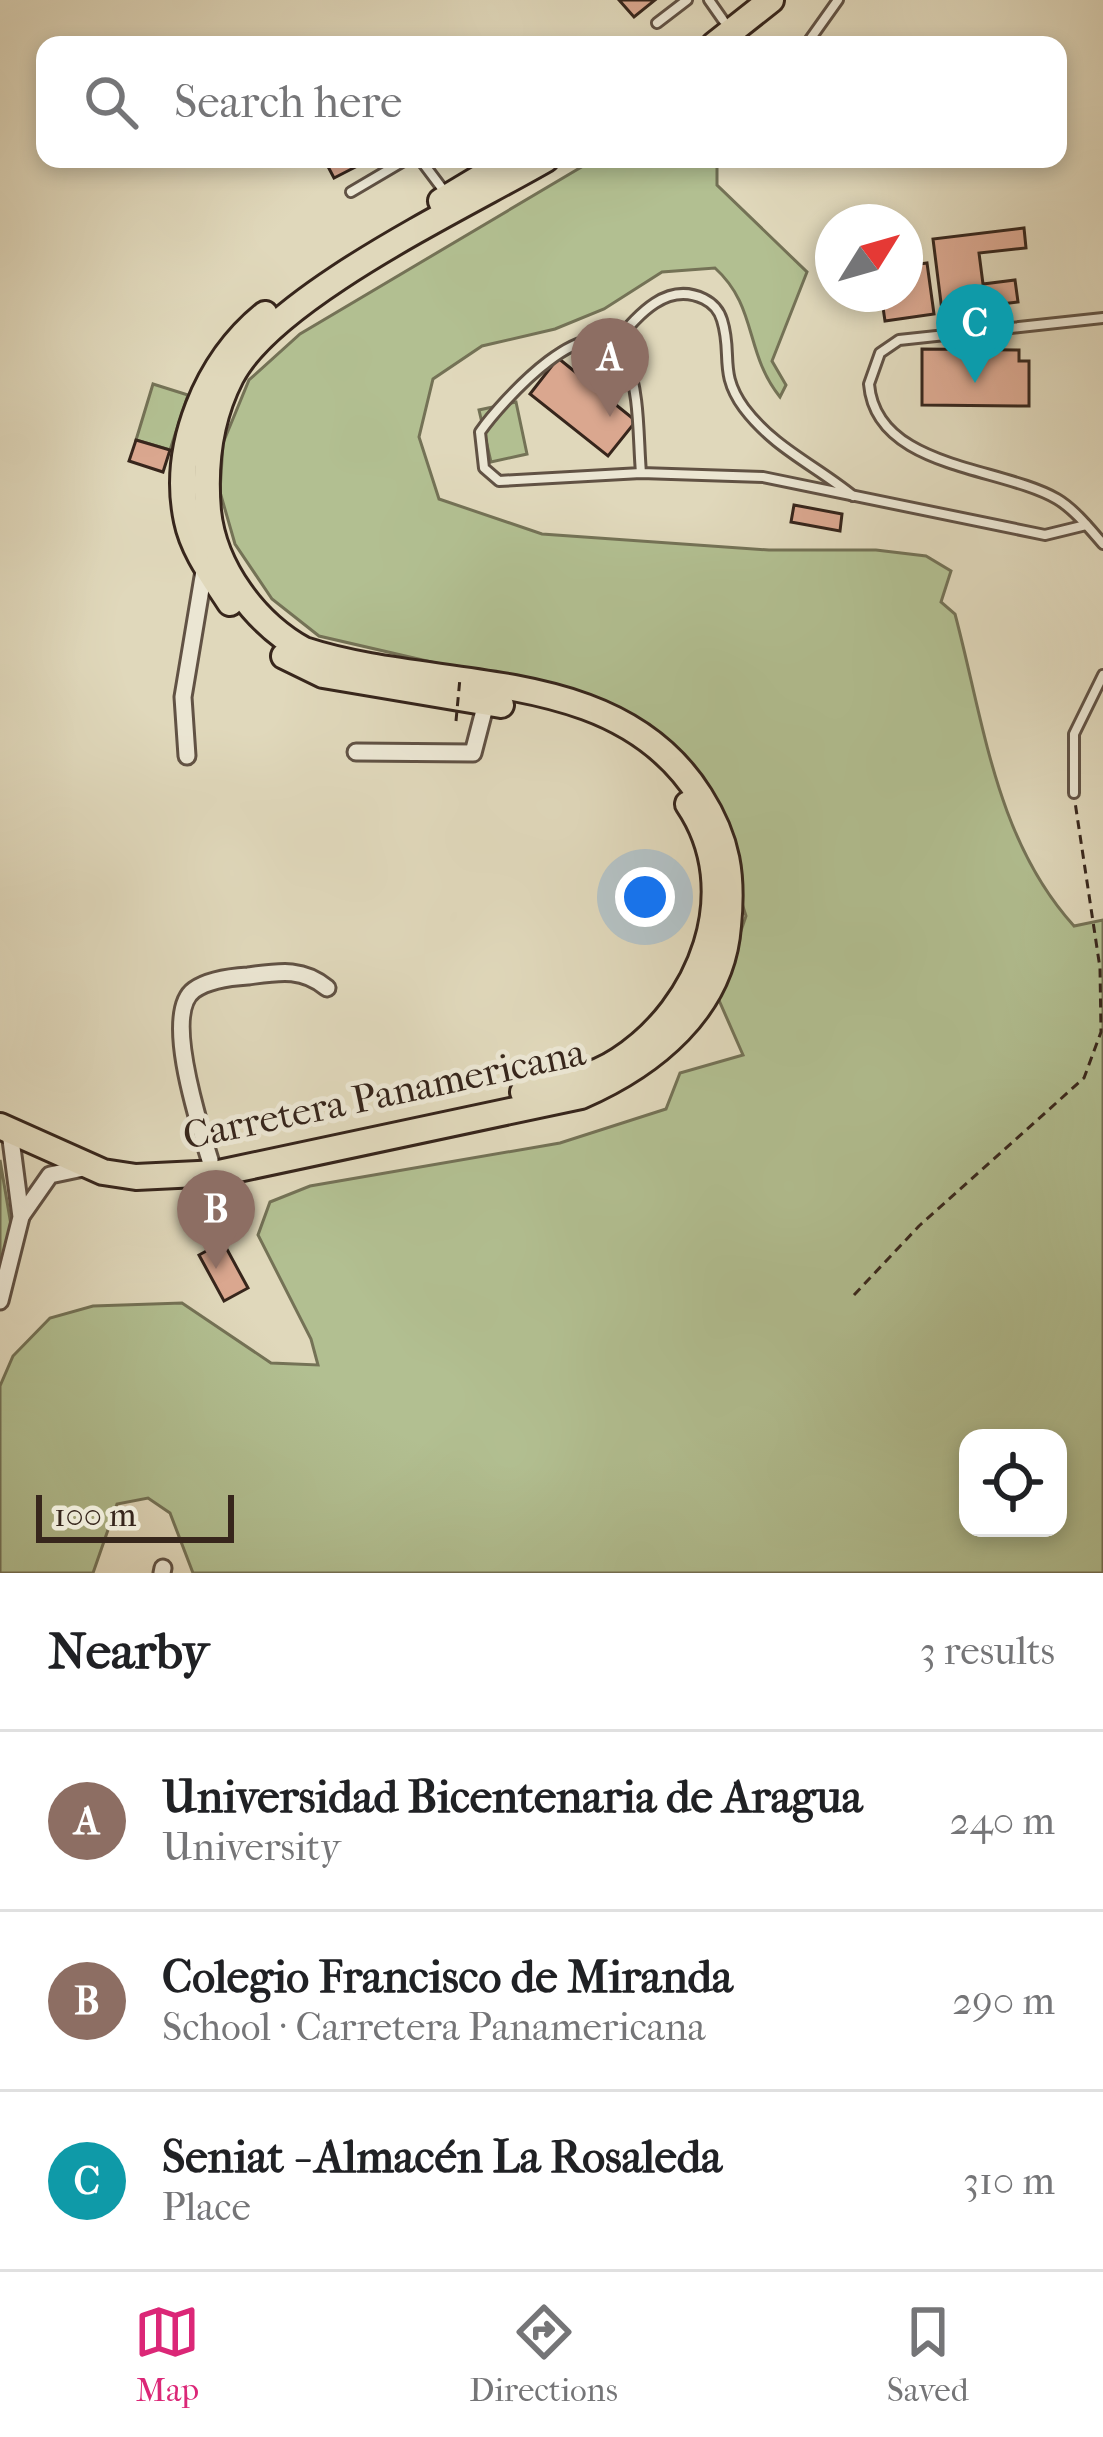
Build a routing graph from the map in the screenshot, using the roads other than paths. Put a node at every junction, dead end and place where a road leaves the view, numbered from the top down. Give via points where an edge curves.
1 (687, 0) edge
2 (744, 0) edge
3 (771, 0) edge
4 (838, 0) edge
5 (716, 10) edge
6 (657, 23) dead end
7 (697, 36) edge
8 (726, 36) edge
9 (812, 36) edge
10 (392, 168) edge
11 (427, 168) edge
12 (496, 168) edge
13 (531, 168) edge
14 (351, 192) dead end
15 (448, 196) junction
16 (1103, 320) edge
17 (613, 345) junction
18 (641, 472) junction
19 (858, 500) junction
20 (1085, 525) junction
21 (1103, 544) edge
22 (206, 565) junction
23 (1103, 676) edge
24 (486, 703) junction
25 (356, 752) dead end
26 (187, 756) dead end
27 (1074, 793) road end
28 (327, 988) dead end
29 (0, 1107) edge
30 (5, 1129) edge
31 (210, 1160) junction
32 (88, 1167) junction
33 (21, 1217) junction
34 (0, 1301) edge

1 - 6 lane
2 - 5 main road
3 - 8 main road
4 - 9 lane
5 - 7 main road
10 - 14 lane
11 - 15 lane
12 - 15 main road, Carretera Panamericana
13 - 32 main road, Carretera Panamericana via 337,281 259,341 232,374 211,431 209,520 246,602 304,650 572,700 623,720 661,748 687,776 726,847 728,935 713,977 666,1048 581,1096 219,1173 136,1177
15 - 22 main road, Carretera Panamericana via 284,301 232,345 205,393 185,456 187,521
16 - 20 lane via 899,340 870,370 881,418 910,445 1057,499
17 - 18 lane via 626,358
17 - 18 lane via 576,345 516,385 479,431 484,468 499,481
17 - 19 lane via 668,295 685,292 712,304 721,315 727,381 740,403 782,450
18 - 19 lane via 764,477
19 - 20 lane via 1046,536
20 - 21 lane
22 - 24 main road, Carretera Panamericana via 249,627 322,675
22 - 26 street via 183,697
23 - 27 lane via 1074,734
24 - 25 street via 473,752
24 - 31 main road, Carretera Panamericana via 612,731 673,782 693,812 714,874 707,949 689,986 655,1030 584,1078
28 - 31 street via 299,972 255,975 194,990 185,1001 182,1038
29 - 31 main road, Carretera Panamericana via 87,1151 136,1162
30 - 32 main road, Carretera Panamericana
30 - 33 street
32 - 33 street via 50,1175
33 - 34 street

